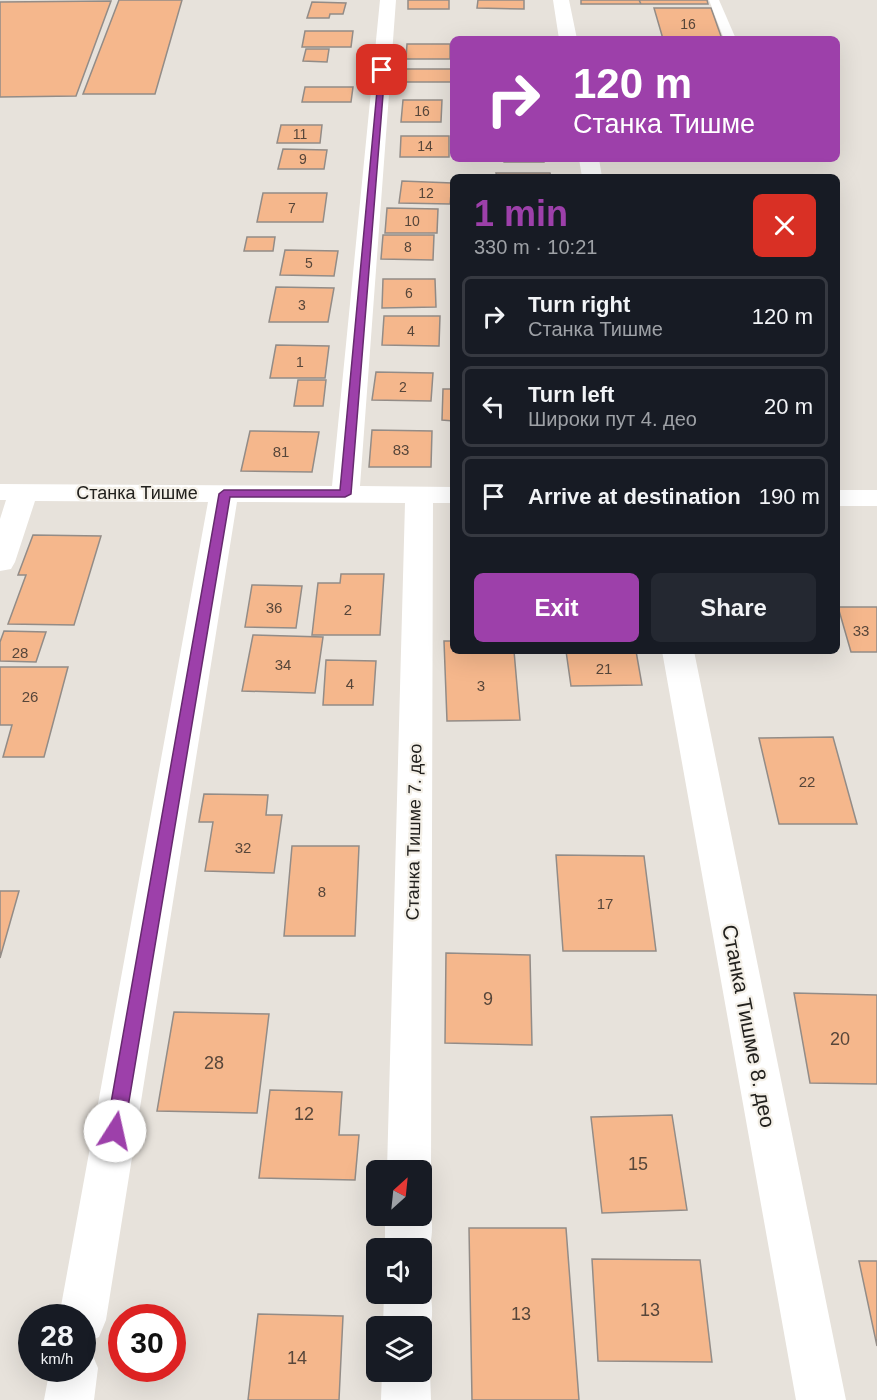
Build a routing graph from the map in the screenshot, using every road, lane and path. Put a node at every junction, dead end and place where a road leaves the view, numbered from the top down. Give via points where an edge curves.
1 (388, 0) edge
2 (561, 0) edge
3 (714, 0) edge
4 (567, 36) edge
5 (729, 36) edge
6 (12, 492) edge
7 (224, 494) junction
8 (345, 494) junction
9 (436, 494) edge
10 (840, 498) edge
11 (877, 498) edge
12 (0, 562) edge
13 (679, 654) edge
14 (409, 1160) edge
15 (85, 1304) edge
16 (72, 1382) edge
17 (406, 1382) edge
18 (69, 1400) edge
19 (406, 1400) edge
20 (821, 1400) edge

1 - 8 street
2 - 4 street
3 - 5 lane
6 - 7 street, Станка Тишме
6 - 12 street
7 - 8 street, Станка Тишме
7 - 15 street
8 - 9 street, Станка Тишме
9 - 14 street, Станка Тишме 7. део
10 - 11 street
13 - 20 street, Станка Тишме 8. део
16 - 18 street
17 - 19 street

